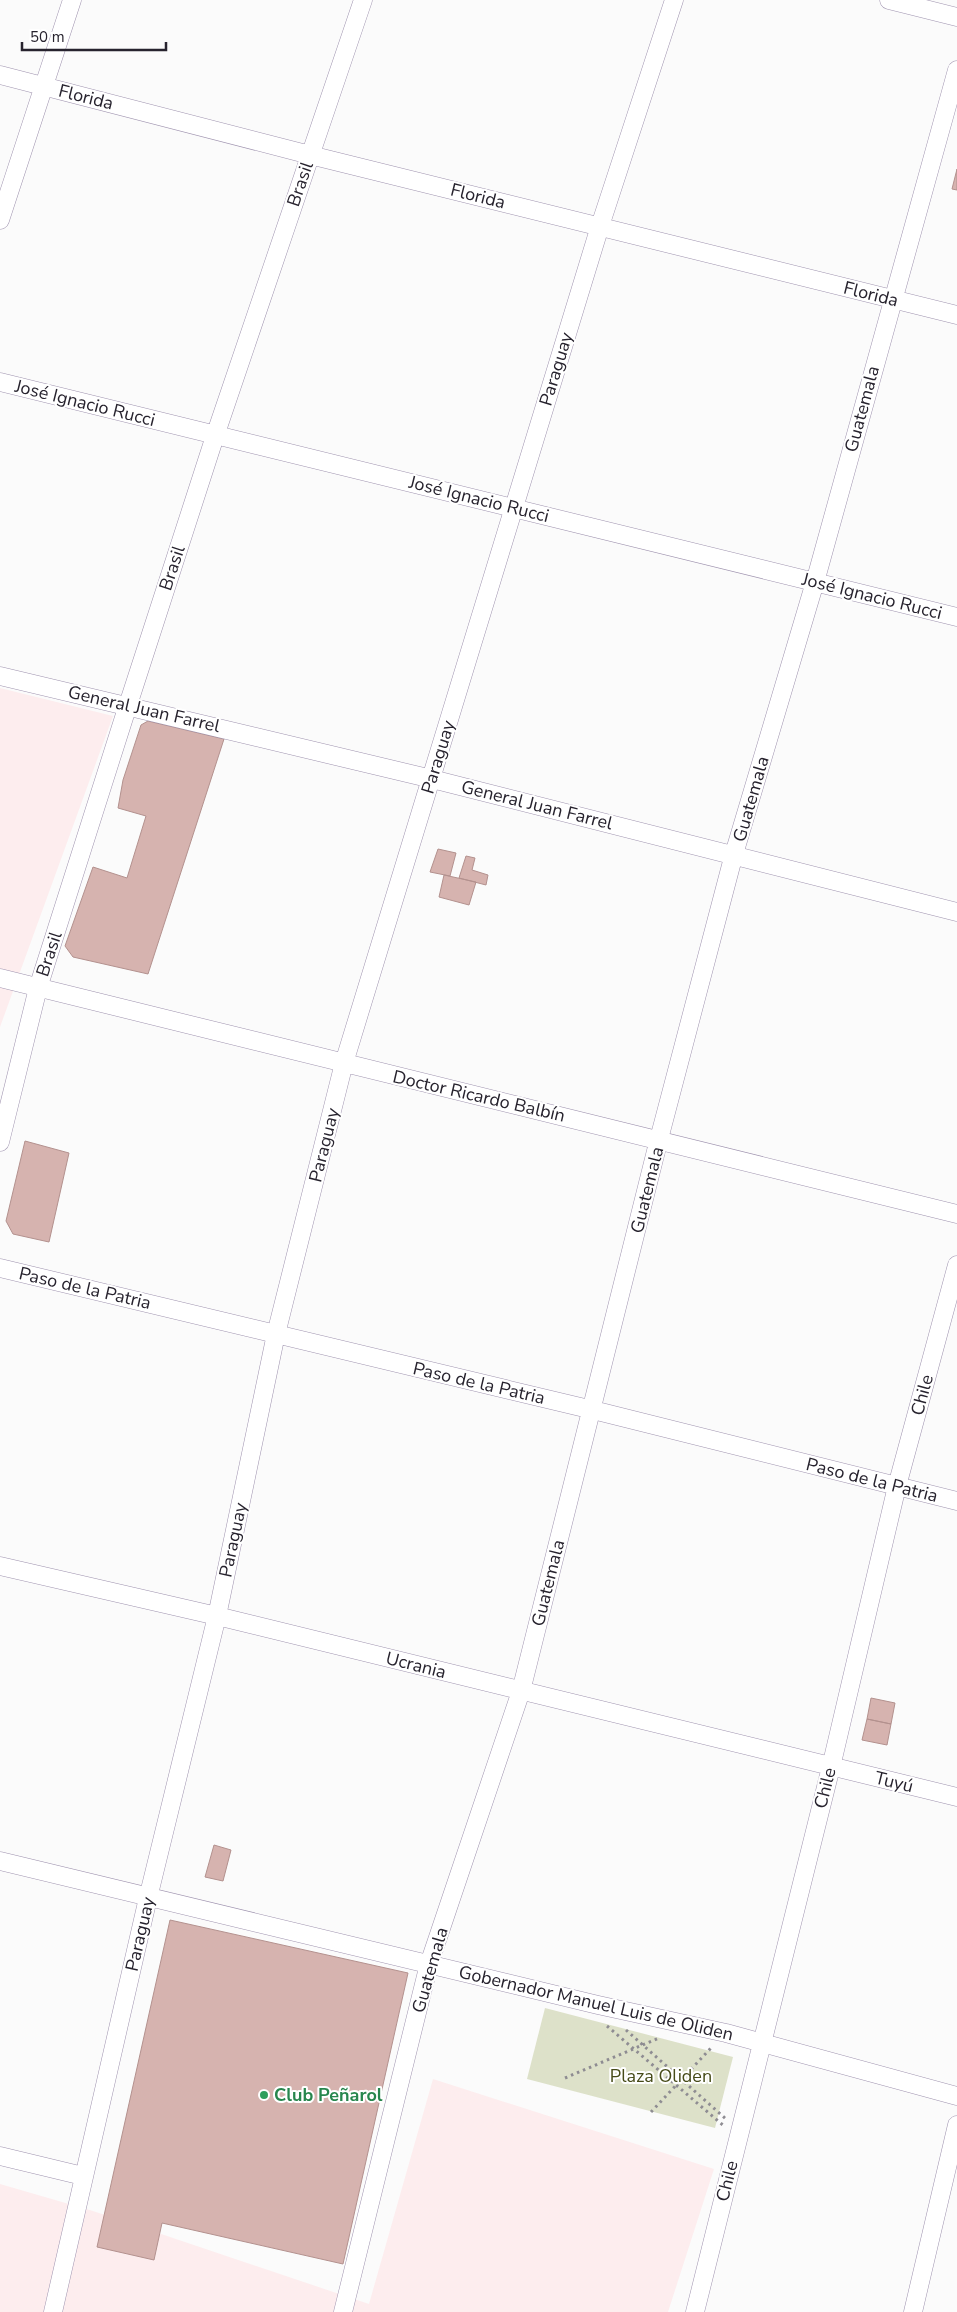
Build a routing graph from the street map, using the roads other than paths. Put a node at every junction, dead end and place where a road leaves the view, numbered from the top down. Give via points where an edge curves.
1 (72, 0) edge
2 (363, 0) edge
3 (674, 0) edge
4 (889, 0) edge
5 (957, 17) edge
6 (957, 70) edge
7 (0, 75) edge
8 (42, 86) junction
9 (310, 155) junction
10 (0, 220) edge
11 (600, 226) junction
12 (892, 299) junction
13 (957, 315) edge
14 (0, 382) edge
15 (215, 436) junction
16 (514, 508) junction
17 (815, 582) junction
18 (957, 617) edge
19 (0, 676) edge
20 (128, 705) junction
21 (432, 779) junction
22 (734, 854) junction
23 (957, 912) edge
24 (0, 978) edge
25 (38, 988) junction
26 (344, 1063) junction
27 (660, 1139) junction
28 (0, 1142) edge
29 (957, 1214) edge
30 (957, 1265) edge
31 (0, 1268) edge
32 (276, 1334) junction
33 (593, 1410) junction
34 (896, 1486) junction
35 (957, 1501) edge
36 (0, 1566) edge
37 (217, 1616) junction
38 (521, 1691) junction
39 (831, 1767) junction
40 (957, 1797) edge
41 (0, 1861) edge
42 (148, 1898) junction
43 (429, 1964) junction
44 (763, 2043) junction
45 (957, 2096) edge
46 (957, 2125) edge
47 (0, 2156) edge
48 (83, 2176) junction
49 (53, 2312) edge
50 (343, 2312) edge
51 (695, 2312) edge
52 (913, 2312) edge

1 - 8 street
2 - 9 street, Brasil
3 - 11 street, Paraguay
4 - 5 street
6 - 12 street, Guatemala
7 - 8 street, Florida
8 - 9 street, Florida
8 - 10 street
9 - 11 street, Florida
9 - 15 street, Brasil
11 - 12 street, Florida
11 - 16 street, Paraguay
12 - 13 street, Florida
12 - 17 street, Guatemala
14 - 15 street, José Ignacio Rucci
15 - 16 street, José Ignacio Rucci
15 - 20 street, Brasil
16 - 17 street, José Ignacio Rucci
16 - 21 street, Paraguay
17 - 18 street, José Ignacio Rucci
17 - 22 street, Guatemala
19 - 20 street, General Juan Farrel
20 - 21 street, General Juan Farrel
20 - 25 street, Brasil
21 - 22 street, General Juan Farrel
21 - 26 street, Paraguay
22 - 23 street, General Juan Farrel
22 - 27 street, Guatemala
24 - 25 street, Doctor Ricardo Balbín
25 - 26 street, Doctor Ricardo Balbín
25 - 28 street, Brasil
26 - 27 street, Doctor Ricardo Balbín
26 - 32 street, Paraguay
27 - 29 street, Doctor Ricardo Balbín
27 - 33 street, Guatemala
30 - 34 street, Chile
31 - 32 street, Paso de la Patria
32 - 33 street, Paso de la Patria
32 - 37 street, Paraguay
33 - 34 street, Paso de la Patria
33 - 38 street, Guatemala
34 - 35 street, Paso de la Patria
34 - 39 street, Chile
36 - 37 street, Ucrania
37 - 38 street, Ucrania
37 - 42 street, Paraguay
38 - 39 street, Ucrania
38 - 43 street, Guatemala
39 - 40 street, Tuyú
39 - 44 street, Chile
41 - 42 street, Gobernador Manuel Luis de Oliden
42 - 43 street, Gobernador Manuel Luis de Oliden
42 - 48 street, Paraguay
43 - 44 street, Gobernador Manuel Luis de Oliden
43 - 50 street, Guatemala
44 - 45 street, Gobernador Manuel Luis de Oliden
44 - 51 street, Chile
46 - 52 street
47 - 48 street
48 - 49 street, Paraguay

